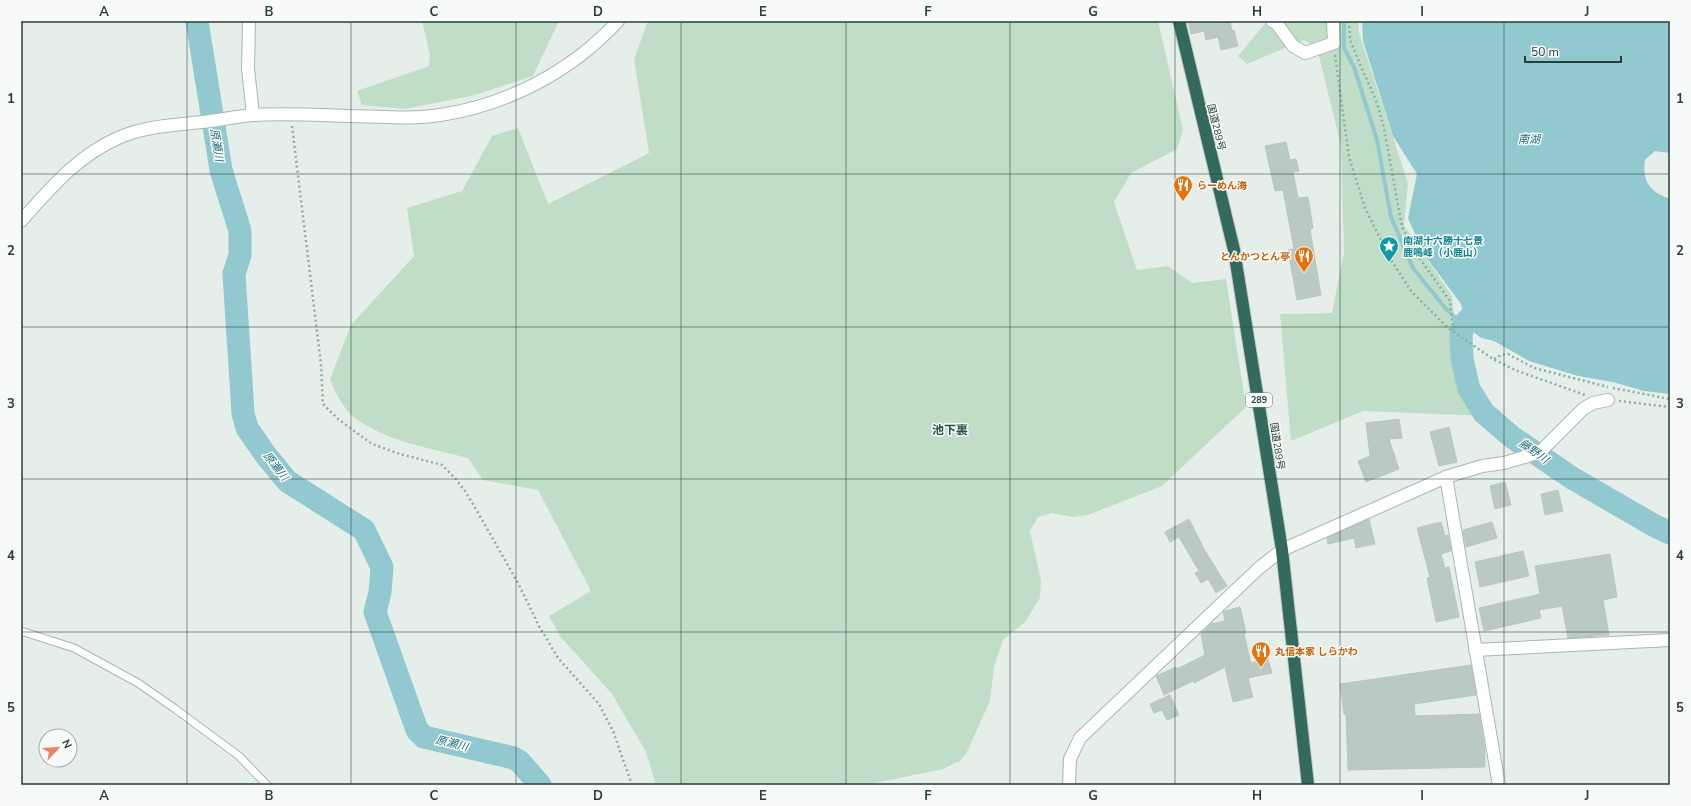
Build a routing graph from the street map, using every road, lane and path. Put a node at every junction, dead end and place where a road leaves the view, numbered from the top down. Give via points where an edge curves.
1 (249, 21) edge
2 (618, 21) edge
3 (1179, 21) edge
4 (1334, 21) edge
5 (1349, 21) edge
6 (1277, 22) edge
7 (1334, 43) junction
8 (253, 115) junction
9 (292, 115) junction
10 (21, 221) edge
11 (1453, 330) junction
12 (1493, 359) junction
13 (1588, 395) dead end
14 (1670, 399) edge
15 (1608, 400) joint
16 (1670, 407) edge
17 (1446, 477) junction
18 (1282, 550) junction
19 (21, 631) edge
20 (1670, 640) edge
21 (1475, 650) junction
22 (267, 785) edge
23 (632, 785) edge
24 (1069, 785) edge
25 (1308, 785) edge
26 (1499, 785) edge

1 - 8 street via 248,68
2 - 9 street via 605,36 577,59 514,94 477,108 440,115 401,118
3 - 18 highway, 国道289号 / 289 via 1234,250
4 - 7 street
5 - 11 path via 1350,40 1376,100 1384,128 1402,227 1418,256 1450,301
6 - 7 street via 1294,46 1305,52
7 - 11 path via 1349,157 1365,208 1391,260 1412,291 1438,319
8 - 9 street
8 - 10 street via 146,129 119,137 91,152 65,173
9 - 23 path via 321,364 323,404 338,419 372,444 442,465 458,482 518,583 558,658 600,704 613,731
11 - 12 path
12 - 13 path
12 - 14 path via 1508,354 1534,368 1583,382
15 - 16 path
15 - 17 street via 1593,403 1583,409 1542,450 1504,463 1482,466
17 - 18 street
17 - 21 street
18 - 24 street via 1258,568 1080,738 1070,759
18 - 25 highway, 国道289号 / 289
19 - 22 lane via 74,648 138,683 239,756
20 - 21 street
21 - 26 street

